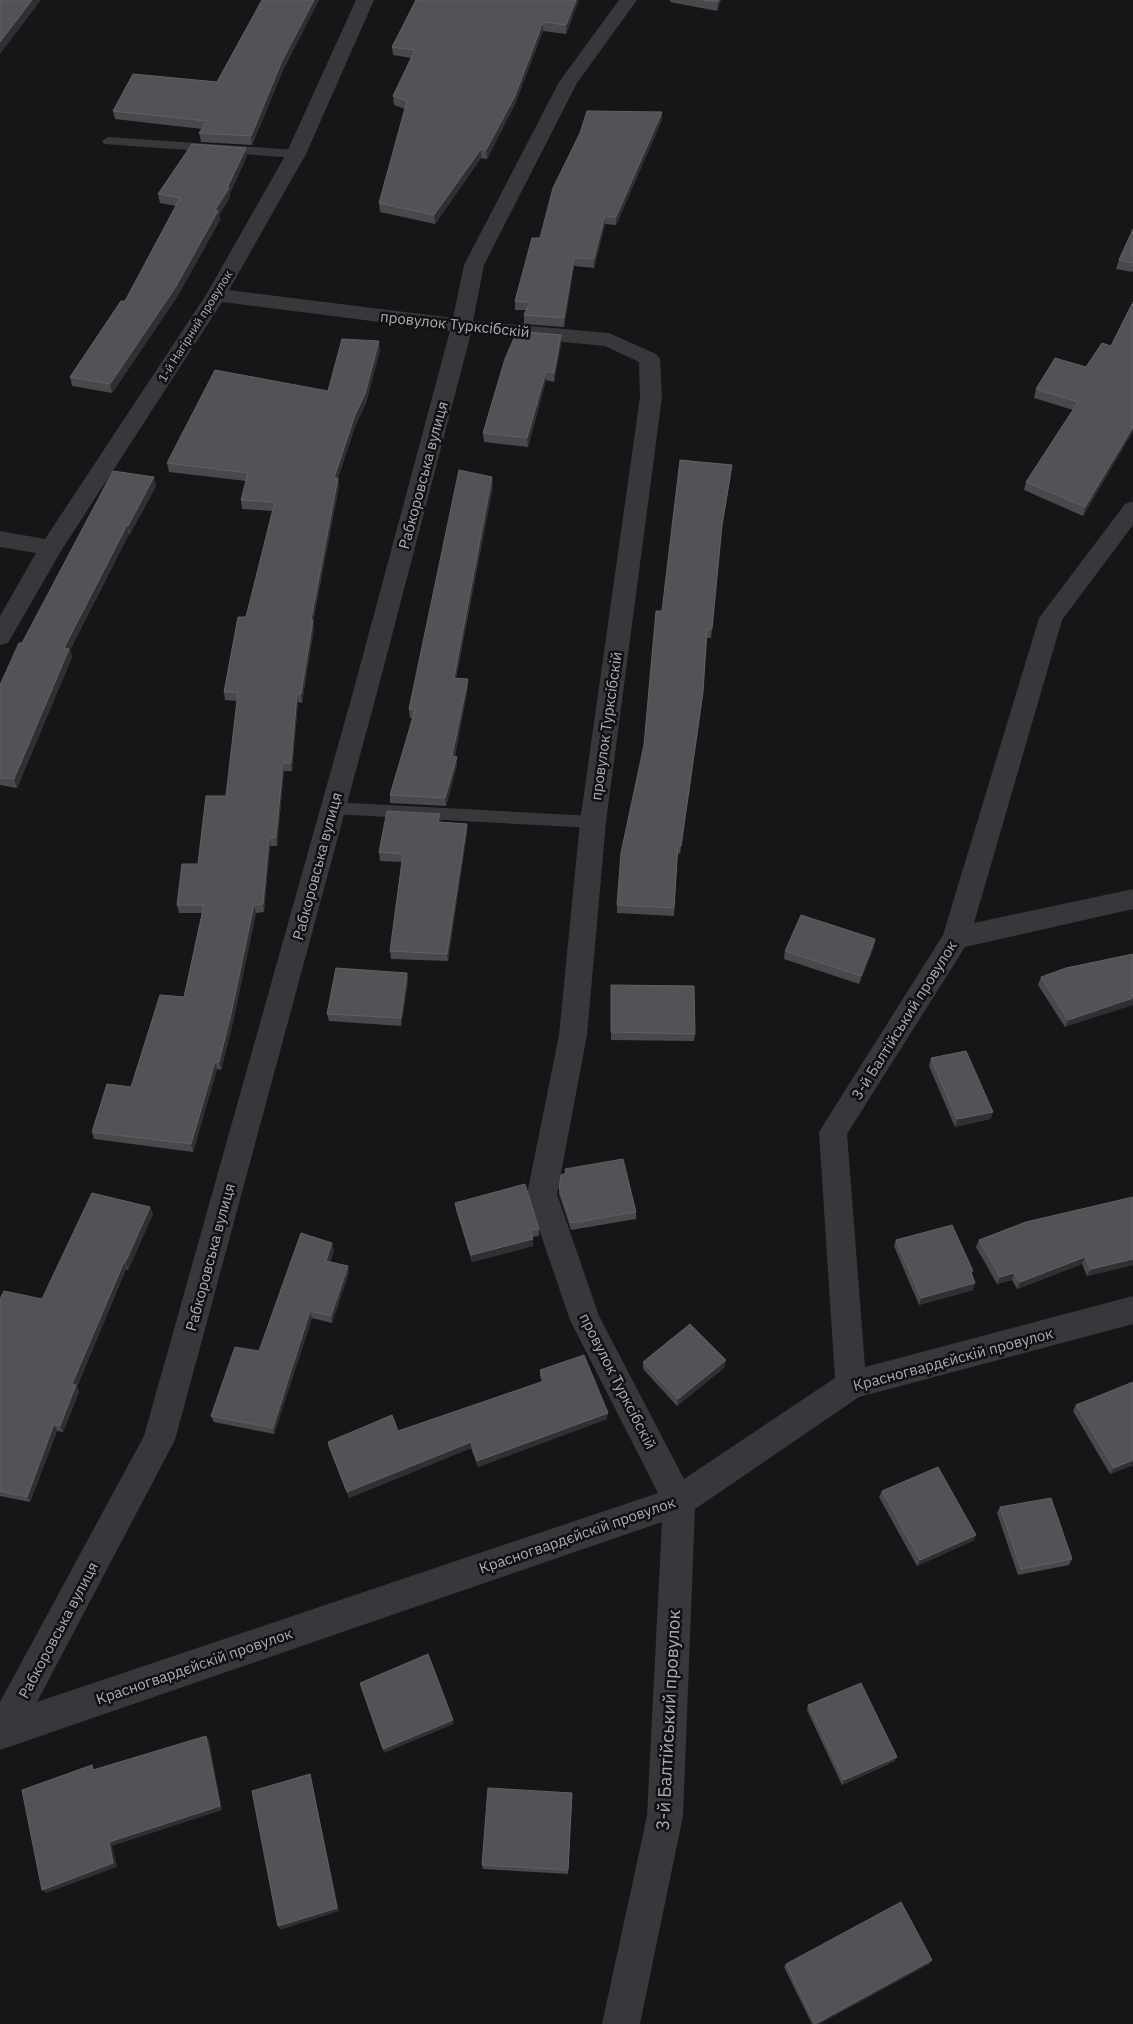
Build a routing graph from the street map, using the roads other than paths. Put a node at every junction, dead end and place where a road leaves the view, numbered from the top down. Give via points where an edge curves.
1 (365, 0) edge
2 (628, 0) edge
3 (108, 141) dead end
4 (296, 154) junction
5 (216, 295) junction
6 (462, 326) junction
7 (1133, 509) edge
8 (0, 539) edge
9 (51, 548) junction
10 (0, 637) edge
11 (332, 808) junction
12 (593, 822) junction
13 (1133, 899) edge
14 (956, 938) junction
15 (1133, 1310) edge
16 (851, 1385) junction
17 (679, 1501) junction
18 (2, 1732) edge
19 (621, 2024) edge

1 - 4 street, 1-й Нагірний провулок
2 - 6 street, Рабкоровська вулиця via 568,82 474,265
3 - 4 lane
4 - 5 street, 1-й Нагірний провулок
5 - 6 street, провулок Турксібскій
5 - 9 street, 1-й Нагірний провулок
6 - 11 street, Рабкоровська вулиця
6 - 12 street, провулок Турксібскій via 608,340 650,359 651,397
7 - 14 street, 3-й Балтійський провулок via 1050,618
8 - 9 street
9 - 10 street, 1-й Нагірний провулок
11 - 12 lane
11 - 18 street, Рабкоровська вулиця via 159,1440
12 - 17 street, провулок Турксібскій via 573,1035 542,1194 585,1320
13 - 14 street
14 - 16 street, 3-й Балтійський провулок via 833,1132
15 - 16 street, Красногвардєйскій провулок
16 - 17 street, Красногвардєйскій провулок
17 - 18 street, Красногвардєйскій провулок
17 - 19 street, 3-й Балтійський провулок via 666,1816

